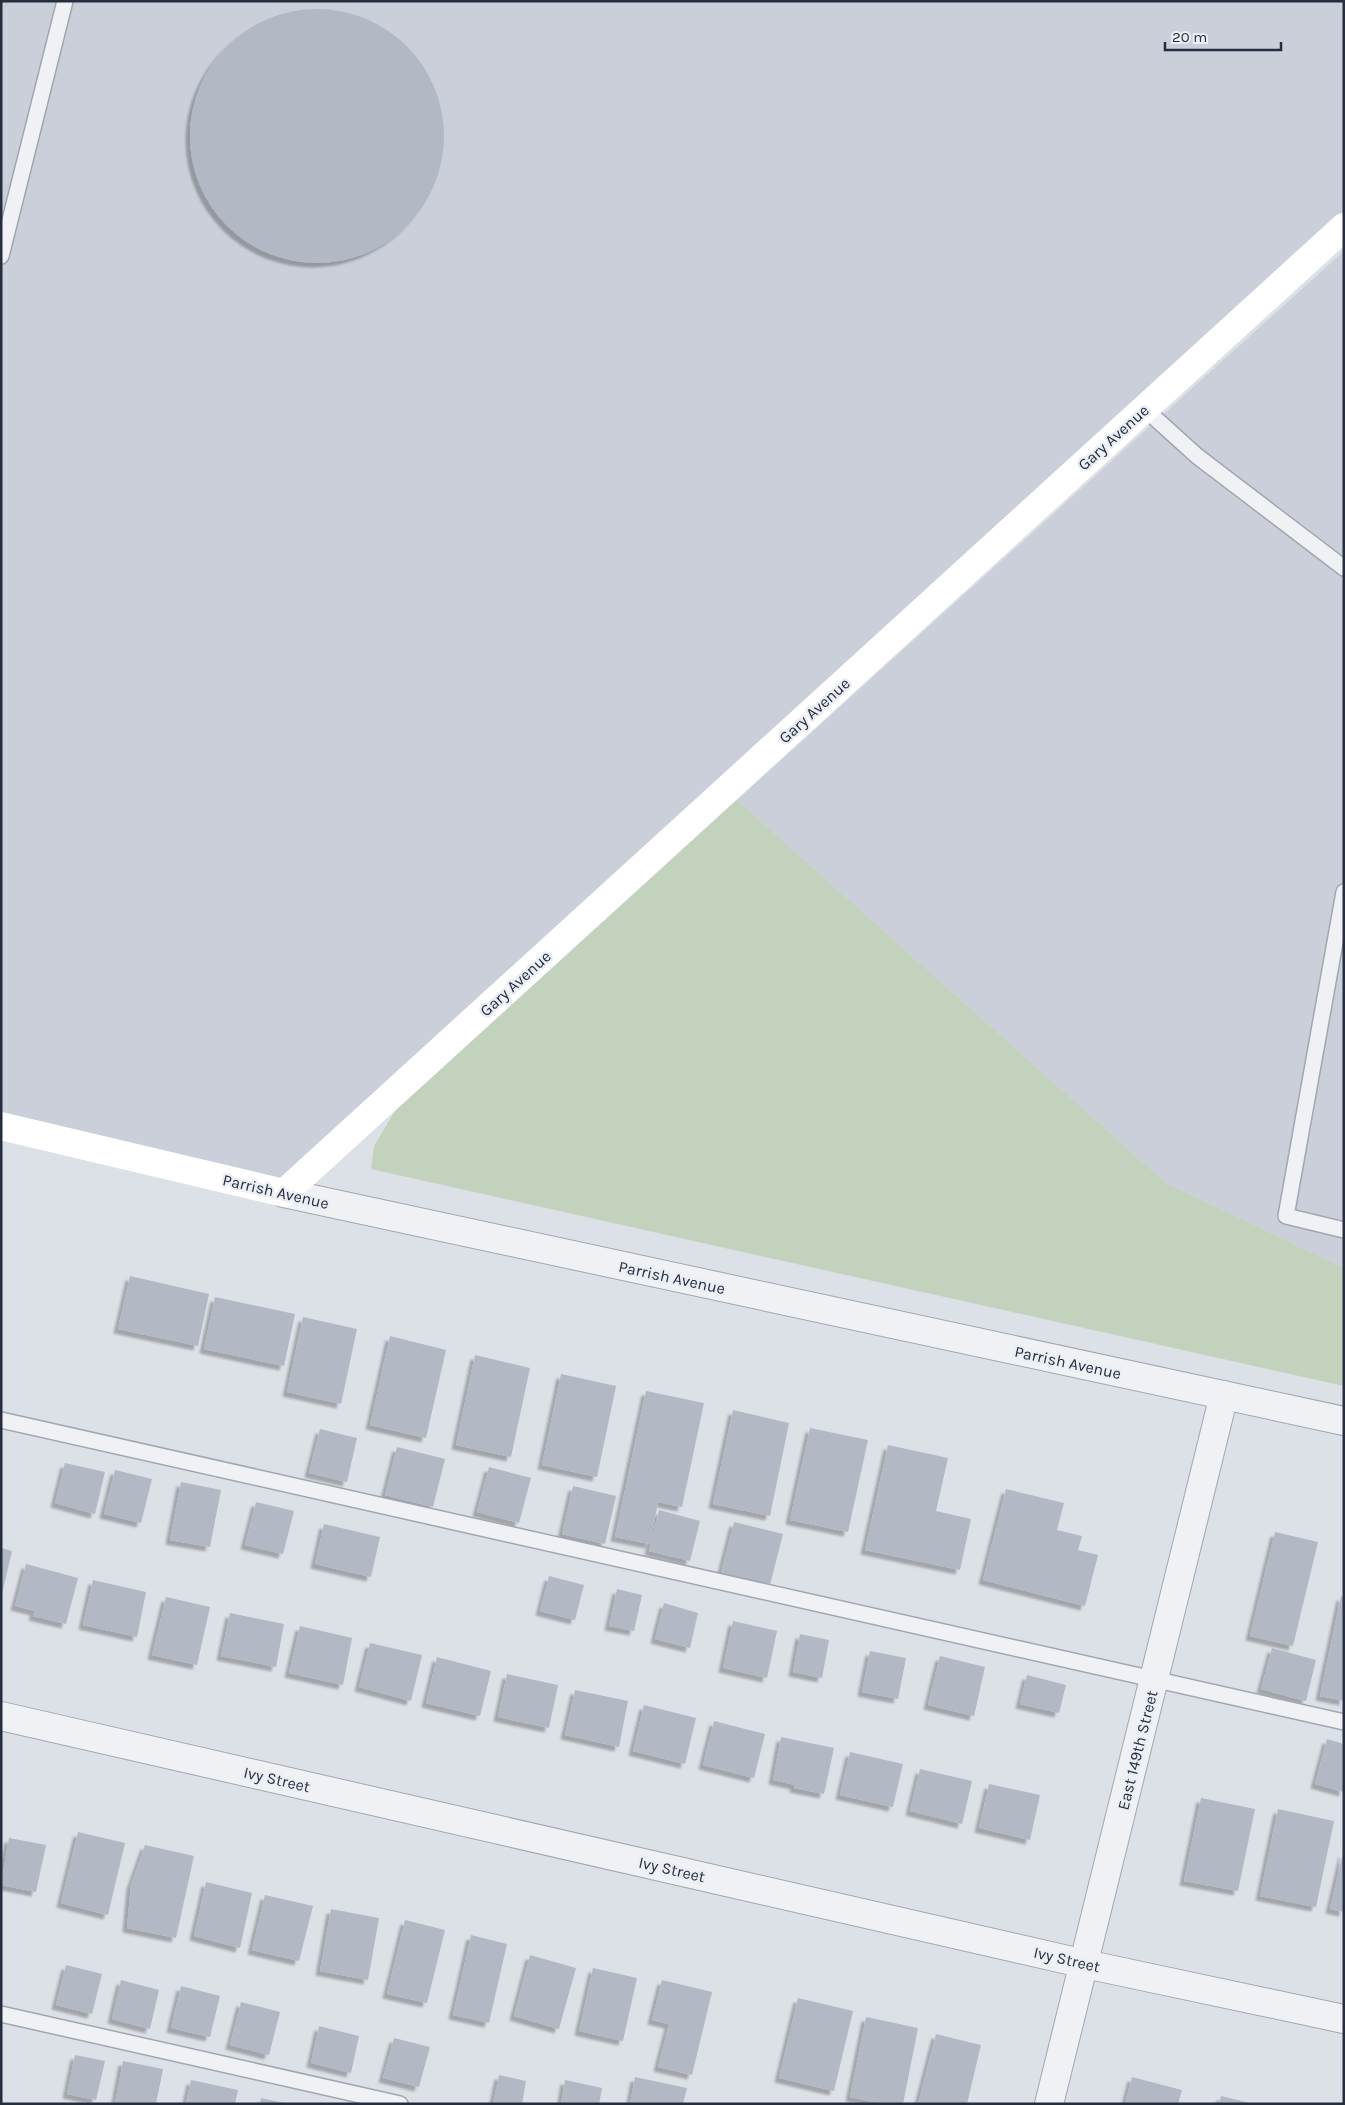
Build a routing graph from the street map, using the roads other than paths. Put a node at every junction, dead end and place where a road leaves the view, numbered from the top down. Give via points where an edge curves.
1 (65, 1) edge
2 (1344, 227) edge
3 (1, 256) edge
4 (1145, 409) junction
5 (1344, 568) edge
6 (1344, 892) edge
7 (1, 1126) edge
8 (284, 1193) junction
9 (1344, 1230) edge
10 (1224, 1395) junction
11 (1, 1420) edge
12 (1344, 1421) edge
13 (1155, 1680) junction
14 (1, 1716) edge
15 (1344, 1722) edge
16 (1085, 1964) junction
17 (1, 2014) edge
18 (1344, 2019) edge
19 (400, 2104) edge
20 (1049, 2104) edge

1 - 3 lane
2 - 4 street, Gary Avenue
4 - 5 lane via 1197,456
4 - 8 street, Gary Avenue
6 - 9 lane via 1286,1216
7 - 8 street, Parrish Avenue
8 - 10 street, Parrish Avenue
10 - 12 street, Parrish Avenue
10 - 13 street, East 149th Street
11 - 13 lane
13 - 15 lane
13 - 16 street, East 149th Street
14 - 16 street, Ivy Street
16 - 18 street, Ivy Street
16 - 20 street, East 149th Street
17 - 19 lane

